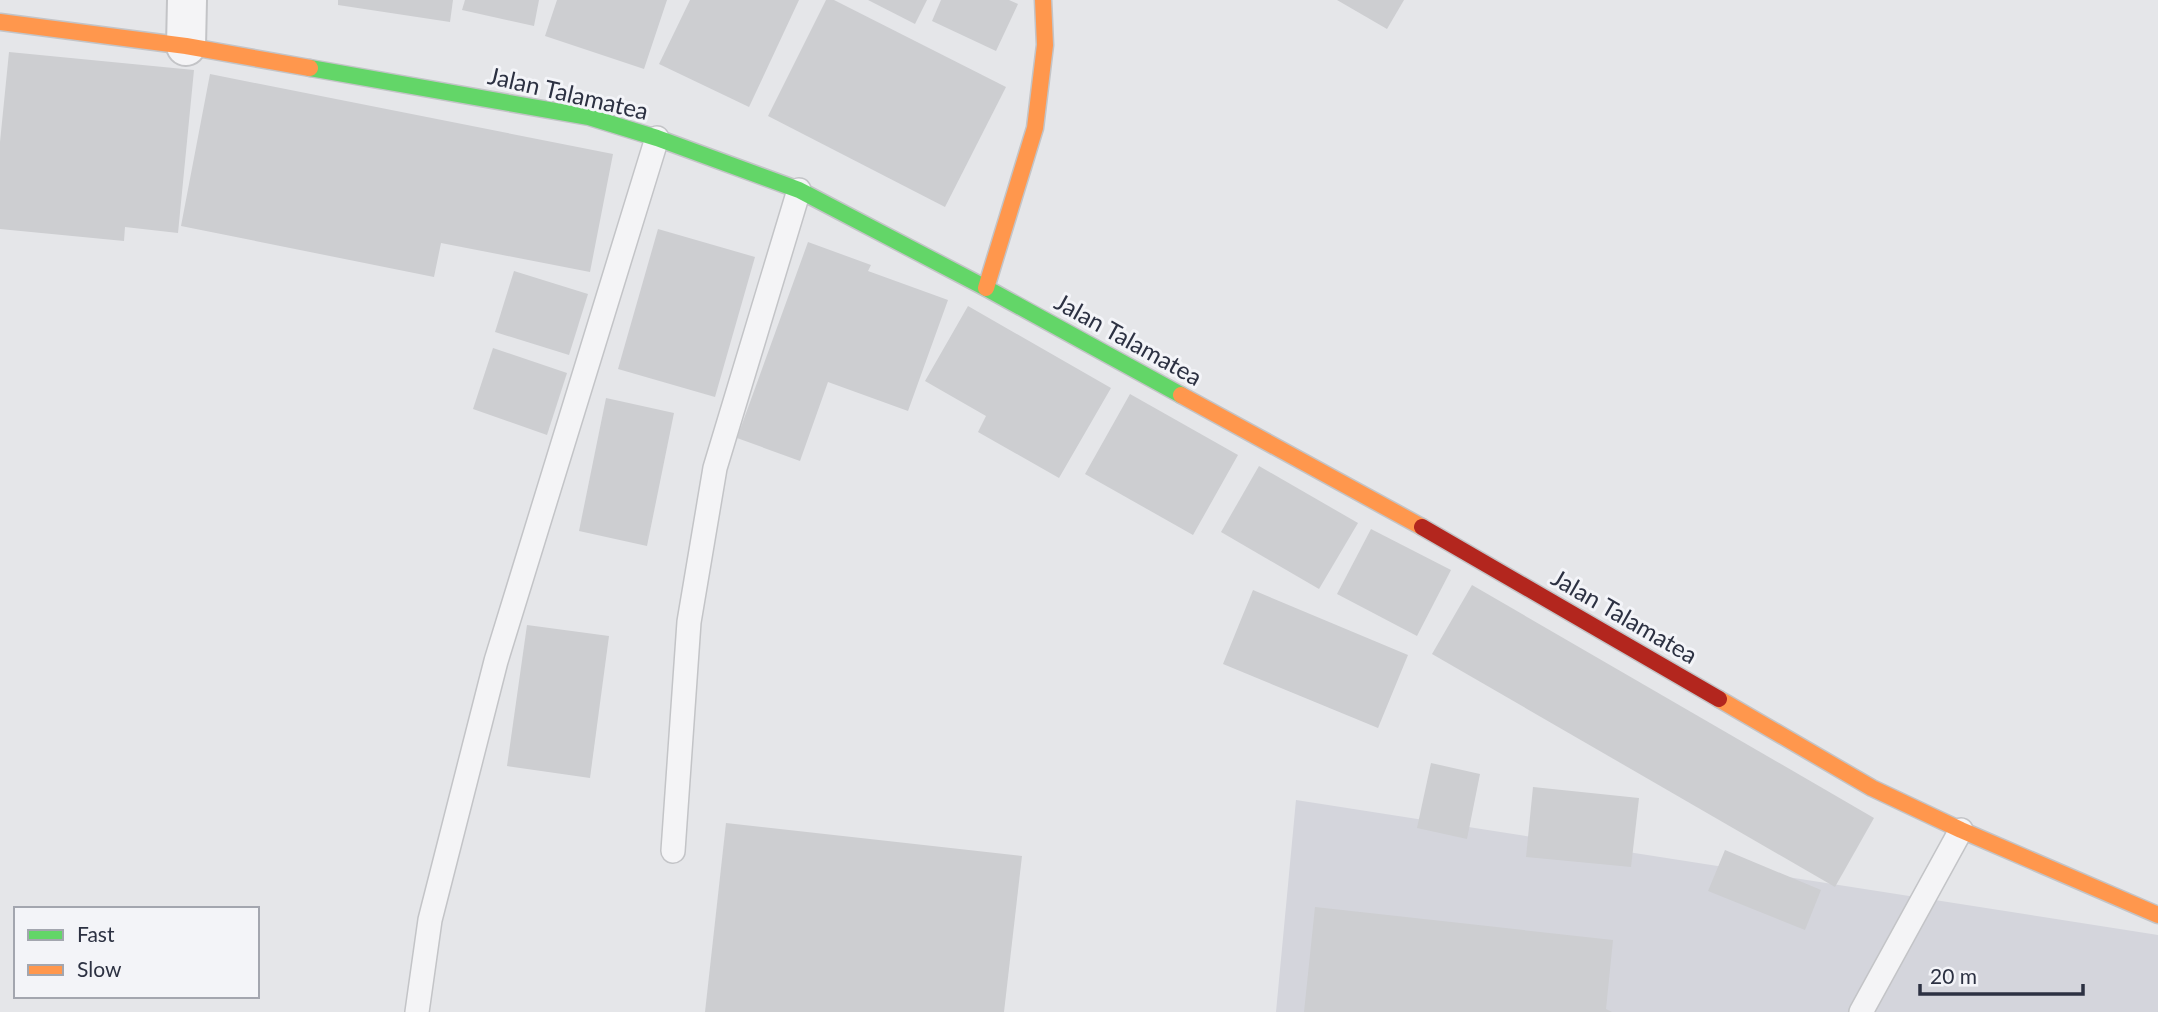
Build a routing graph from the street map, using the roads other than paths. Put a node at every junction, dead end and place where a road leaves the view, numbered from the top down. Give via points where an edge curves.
1 (187, 0) edge
2 (1043, 0) edge
3 (0, 22) edge
4 (186, 47) junction
5 (657, 138) junction
6 (799, 190) junction
7 (986, 288) junction
8 (1961, 830) junction
9 (673, 851) dead end
10 (2158, 915) edge
11 (417, 1012) edge
12 (1861, 1012) edge

1 - 4 street
2 - 7 street via 1045,45 1035,128
3 - 4 street, Jalan Talamatea
4 - 5 street, Jalan Talamatea via 589,117
5 - 6 street, Jalan Talamatea
5 - 11 lane via 496,661 430,920
6 - 7 street, Jalan Talamatea
6 - 9 lane via 715,468 689,622
7 - 8 street, Jalan Talamatea via 1408,519 1872,788
8 - 10 street, Jalan Talamatea
8 - 12 lane

